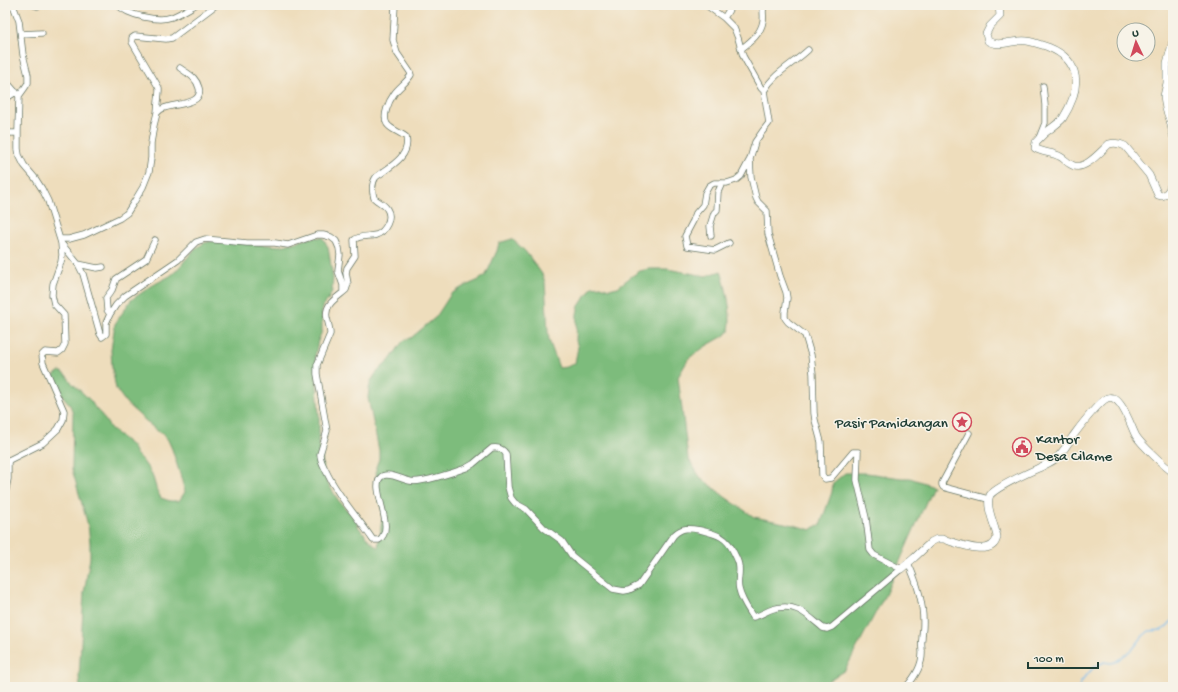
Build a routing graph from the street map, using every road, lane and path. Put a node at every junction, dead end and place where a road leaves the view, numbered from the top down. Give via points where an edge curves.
1 (13, 5) edge
2 (34, 5) edge
3 (44, 5) edge
4 (118, 5) edge
5 (195, 5) edge
6 (216, 5) edge
7 (395, 5) edge
8 (706, 5) edge
9 (732, 5) edge
10 (764, 5) edge
11 (999, 5) edge
12 (724, 18) junction
13 (42, 33) dead end
14 (21, 34) junction
15 (1173, 41) edge
16 (741, 49) junction
17 (808, 50) dead end
18 (180, 68) dead end
19 (5, 80) edge
20 (1043, 86) dead end
21 (764, 91) junction
22 (18, 94) junction
23 (5, 100) edge
24 (157, 113) junction
25 (5, 133) edge
26 (18, 133) junction
27 (1173, 135) edge
28 (1038, 140) junction
29 (750, 159) junction
30 (1173, 179) edge
31 (722, 182) junction
32 (711, 236) dead end
33 (155, 240) dead end
34 (61, 241) junction
35 (729, 243) dead end
36 (78, 264) junction
37 (103, 267) dead end
38 (343, 292) junction
39 (110, 314) junction
40 (970, 434) dead end
41 (1173, 472) edge
42 (5, 494) edge
43 (988, 499) junction
44 (908, 563) junction
45 (900, 569) junction
46 (906, 687) edge

1 - 14 street
2 - 3 street
4 - 5 street via 134,14 162,19 172,17
6 - 24 street via 172,38 132,38 159,88
7 - 38 street via 393,40 397,53 411,75 394,94 386,118 388,126 406,137 407,145 403,156 373,181 374,198 388,211 388,224 376,235 354,240 355,256 347,268 348,284
8 - 12 street
9 - 12 street
10 - 16 street via 761,28
11 - 28 street via 1000,16 986,34 988,41 996,44 1017,40 1039,44 1065,56 1075,72 1072,100 1062,119
12 - 16 street via 734,28
13 - 14 street
14 - 22 street via 28,79 26,87
15 - 27 street via 1167,62 1164,96
16 - 21 street
17 - 21 street via 781,71
18 - 24 street via 196,80 199,94 192,102 170,106
19 - 22 street
20 - 28 street via 1045,123
21 - 29 street via 769,123 755,142
22 - 23 street
22 - 26 street
24 - 34 street via 149,172 127,213 84,235
25 - 26 street
26 - 34 street via 21,160 48,201
28 - 30 street via 1035,148 1058,155 1075,167 1088,162 1109,144 1121,144 1149,175 1158,195 1165,195 1169,191
29 - 31 street via 741,176 727,183
29 - 45 street via 754,190 758,202 768,211 768,234 786,292 785,318 805,335 811,355 814,374 814,413 821,442 822,475 826,479 831,478 853,452 858,452 857,480 870,550 874,555
31 - 32 street via 718,192 717,210 710,226
31 - 35 street via 714,183 707,189 703,205 696,213 685,236 688,246 713,250
33 - 39 street via 146,259 116,279 106,300 106,310
34 - 36 street
34 - 42 street via 61,262 52,295 54,304 64,315 65,344 58,353 45,352 42,358 64,411 64,418 58,429 43,443 9,460
36 - 37 street
36 - 39 street via 102,336 106,334 106,323
38 - 39 street via 338,271 339,248 331,237 317,235 288,245 205,239 196,242 178,260 125,296
38 - 45 street via 327,309 330,334 317,365 327,431 320,457 339,495 374,540 382,539 385,531 377,487 380,477 391,475 410,482 419,482 466,468 492,448 496,448 504,450 506,454 508,487 515,503 526,509 544,528 562,541 572,556 617,590 629,590 639,585 674,535 685,528 715,534 728,542 739,564 740,594 754,617 773,609 795,608 826,629 845,617
40 - 43 street via 942,485
41 - 43 street via 1137,437 1115,398 1108,398 1090,414 1058,458 999,488
43 - 44 street via 997,537 994,544 988,548 978,549 937,539
44 - 45 street
44 - 46 street via 915,576 922,602 923,652 914,678

